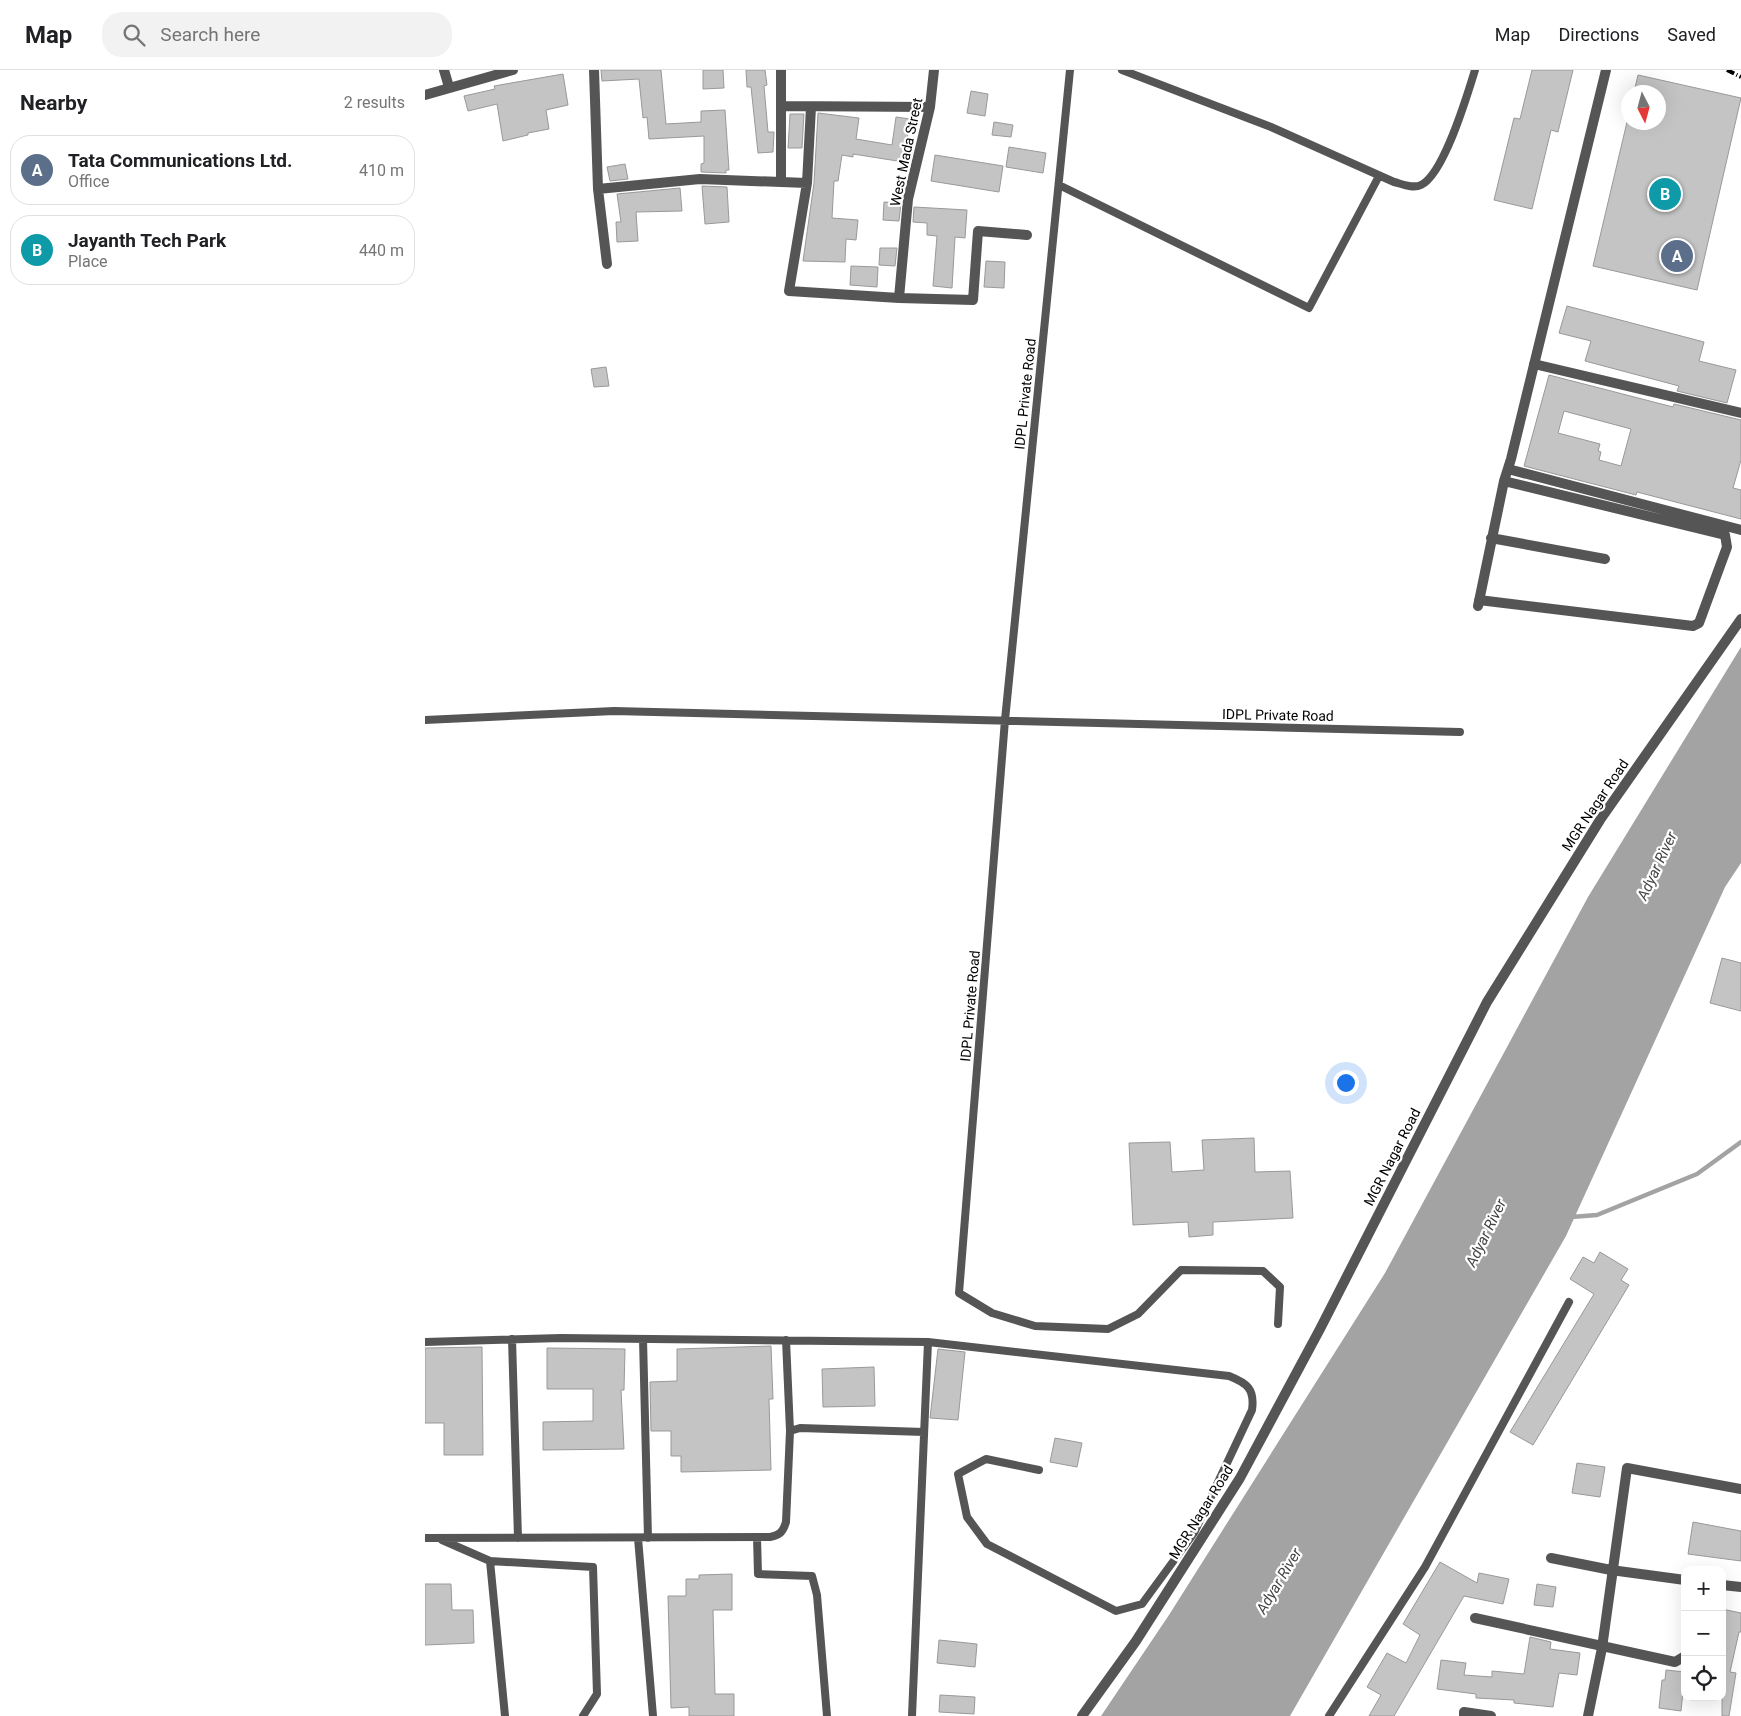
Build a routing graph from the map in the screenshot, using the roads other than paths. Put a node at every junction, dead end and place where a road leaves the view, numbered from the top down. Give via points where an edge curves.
1 (444, 70) edge
2 (513, 70) edge
3 (594, 70) edge
4 (781, 70) edge
5 (934, 70) edge
6 (1070, 70) edge
7 (1122, 70) edge
8 (1475, 70) edge
9 (1606, 70) edge
10 (449, 87) junction
11 (425, 95) edge
12 (781, 106) junction
13 (811, 106) junction
14 (930, 107) junction
15 (1379, 176) junction
16 (781, 182) junction
17 (807, 183) junction
18 (1059, 185) junction
19 (598, 189) junction
20 (1027, 235) dead end
21 (607, 264) dead end
22 (899, 298) junction
23 (1534, 364) junction
24 (1741, 413) edge
25 (1508, 469) junction
26 (1504, 481) junction
27 (1741, 530) edge
28 (1491, 538) junction
29 (1605, 559) dead end
30 (1741, 619) edge
31 (425, 720) edge
32 (1005, 720) junction
33 (1460, 732) dead end
34 (1569, 1302) dead end
35 (1278, 1324) dead end
36 (512, 1339) junction
37 (643, 1339) junction
38 (786, 1340) junction
39 (425, 1342) edge
40 (927, 1342) junction
41 (790, 1431) junction
42 (924, 1432) junction
43 (1039, 1470) dead end
44 (1741, 1489) edge
45 (757, 1537) junction
46 (425, 1538) edge
47 (437, 1538) junction
48 (518, 1538) junction
49 (638, 1538) junction
50 (648, 1538) junction
51 (1551, 1558) dead end
52 (490, 1561) junction
53 (1611, 1570) junction
54 (1681, 1579) edge
55 (1726, 1585) edge
56 (1741, 1587) edge
57 (1475, 1618) dead end
58 (1602, 1648) junction
59 (1681, 1658) edge
60 (505, 1716) edge
61 (583, 1716) edge
62 (653, 1716) edge
63 (827, 1716) edge
64 (912, 1716) edge
65 (1082, 1716) edge
66 (1329, 1716) edge
67 (1464, 1716) edge
68 (1491, 1716) edge
69 (1588, 1716) edge

1 - 10 street
2 - 10 street
3 - 19 street
4 - 12 street
5 - 14 street, West Mada Street
6 - 18 lane, IDPL Private Road
7 - 15 lane via 1271,128
8 - 15 lane via 1459,123 1431,177 1420,186 1409,186
9 - 23 street
10 - 11 street
12 - 13 street
12 - 16 street
13 - 14 street
13 - 17 street
14 - 22 street, West Mada Street via 908,199
15 - 18 lane via 1309,308
16 - 17 street
16 - 19 street via 700,179
17 - 22 street via 789,291
18 - 32 lane, IDPL Private Road
19 - 21 street
20 - 22 street via 978,231 973,300
23 - 24 street
23 - 25 street
25 - 26 street
25 - 27 street
26 - 28 street
26 - 28 street via 1725,535 1727,547 1699,623 1693,626 1478,603
28 - 29 street
30 - 65 street, MGR Nagar Road via 1600,820 1487,1002 1240,1478 1136,1641
31 - 32 lane via 614,711
32 - 33 lane, IDPL Private Road
32 - 35 lane, IDPL Private Road via 959,1293 992,1313 1035,1326 1108,1328 1137,1314 1181,1270 1263,1271 1280,1287
34 - 66 lane via 1425,1568
36 - 37 lane
36 - 39 lane
36 - 48 lane
37 - 38 lane
37 - 50 lane
38 - 40 lane
38 - 41 lane
40 - 42 lane
40 - 43 lane via 1229,1376 1249,1387 1254,1398 1253,1410 1194,1533 1142,1604 1116,1611 987,1544 967,1517 958,1474 986,1459
41 - 42 lane via 800,1428
41 - 45 lane via 783,1531 778,1536
42 - 64 lane
44 - 53 street via 1627,1468
45 - 50 lane
45 - 63 lane via 758,1574 812,1576 817,1595
46 - 47 lane
47 - 48 lane
47 - 52 lane
48 - 49 lane
49 - 50 lane
49 - 62 lane
51 - 53 street
52 - 60 lane
52 - 61 lane via 593,1567 597,1694
53 - 54 street
53 - 58 street
55 - 56 street
57 - 58 street
58 - 59 street via 1675,1662
58 - 69 street
67 - 68 street via 1464,1712

